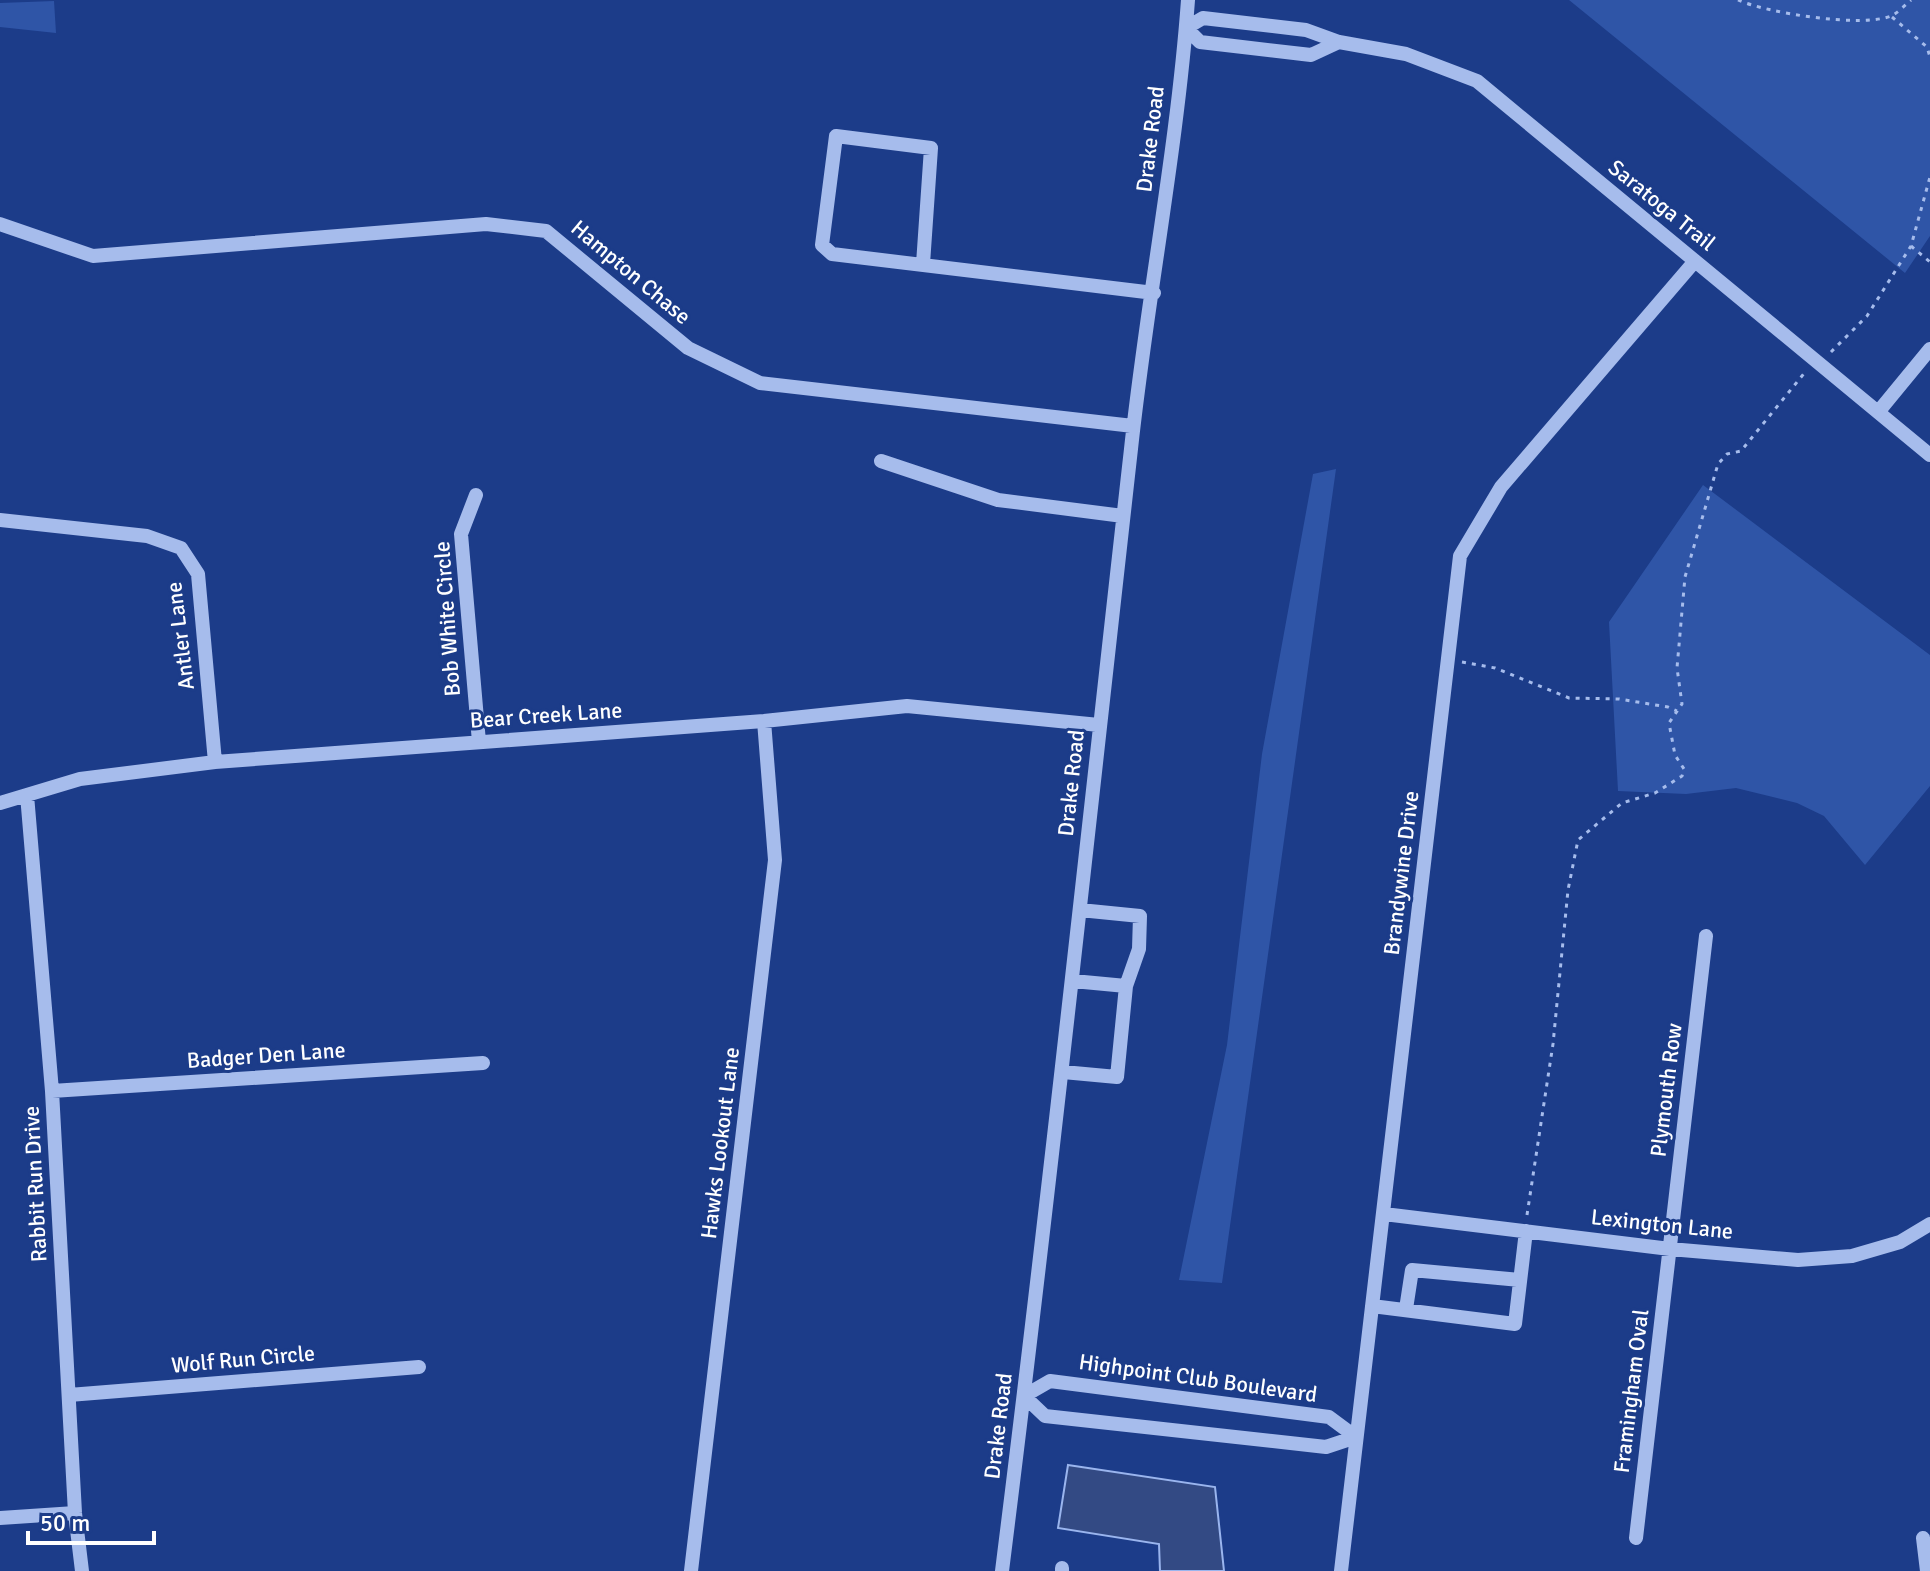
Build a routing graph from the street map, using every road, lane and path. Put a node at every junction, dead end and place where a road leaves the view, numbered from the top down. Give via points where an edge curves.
1 (1188, 0) edge
2 (1738, 0) edge
3 (1911, 0) edge
4 (1891, 16) junction
5 (1186, 28) junction
6 (1339, 42) junction
7 (1930, 57) edge
8 (1930, 177) edge
9 (0, 224) edge
10 (1911, 246) junction
11 (1695, 261) junction
12 (1930, 262) edge
13 (923, 264) junction
14 (1154, 293) junction
15 (1930, 349) edge
16 (1827, 354) dead end
17 (1806, 370) dead end
18 (1879, 411) junction
19 (1133, 426) junction
20 (1930, 455) edge
21 (881, 461) dead end
22 (476, 495) dead end
23 (1123, 516) junction
24 (0, 520) edge
25 (1448, 660) junction
26 (1677, 711) junction
27 (764, 721) junction
28 (1099, 725) junction
29 (479, 742) junction
30 (215, 762) junction
31 (27, 795) junction
32 (0, 803) edge
33 (1080, 910) junction
34 (1706, 936) dead end
35 (1073, 981) junction
36 (1126, 986) junction
37 (483, 1063) dead end
38 (1063, 1072) junction
39 (52, 1091) junction
40 (1384, 1214) junction
41 (1930, 1224) edge
42 (1526, 1231) junction
43 (1670, 1249) junction
44 (1520, 1280) junction
45 (1372, 1306) junction
46 (1406, 1309) junction
47 (419, 1367) dead end
48 (69, 1395) junction
49 (1024, 1396) junction
50 (1356, 1437) junction
51 (75, 1513) junction
52 (0, 1518) edge
53 (1636, 1538) dead end
54 (1923, 1538) dead end
55 (82, 1571) edge
56 (691, 1571) edge
57 (1002, 1571) edge
58 (1341, 1571) edge
59 (1927, 1571) edge

1 - 5 street, Drake Road
2 - 4 path via 1838,20
3 - 4 path
4 - 7 path via 1927,47
5 - 6 street, Saratoga Trail via 1203,18 1306,30
5 - 6 street, Saratoga Trail via 1200,42 1311,55
5 - 14 street, Drake Road
6 - 11 street, Saratoga Trail via 1406,54 1477,81
8 - 10 path
9 - 19 street, Hampton Chase via 93,256 486,224 546,231 688,348 760,383
10 - 12 path
10 - 16 path via 1867,316
11 - 18 street, Saratoga Trail
11 - 25 street, Brandywine Drive via 1501,487 1460,556
13 - 13 street via 832,254 822,245 836,136 931,148
13 - 14 street
14 - 19 street, Drake Road
15 - 18 street
17 - 26 path via 1741,451 1727,454 1718,464 1687,567 1677,668 1682,704
18 - 20 street, Saratoga Trail
19 - 23 street, Drake Road
21 - 23 street via 998,500
22 - 29 street, Bob White Circle via 461,534
23 - 28 street, Drake Road
24 - 30 street, Antler Lane via 147,536 181,548 198,574
25 - 26 path via 1495,668 1569,698 1619,699
25 - 40 street, Brandywine Drive
26 - 42 path via 1669,723 1670,739 1684,769 1682,776 1655,793 1622,803 1597,821 1578,840 1572,856 1553,1044
27 - 28 street, Bear Creek Lane via 907,706
27 - 29 street, Bear Creek Lane
27 - 56 street, Hawks Lookout Lane via 775,860
28 - 33 street, Drake Road
29 - 30 street, Bear Creek Lane
30 - 31 street, Bear Creek Lane via 80,779
31 - 32 street, Bear Creek Lane
31 - 39 street, Rabbit Run Drive
33 - 35 street, Drake Road
33 - 36 street via 1140,916 1139,949
34 - 43 street, Plymouth Row
35 - 36 street
35 - 38 street, Drake Road
36 - 38 street via 1117,1077
37 - 39 street, Badger Den Lane
38 - 49 street, Drake Road
39 - 48 street, Rabbit Run Drive
40 - 42 street, Lexington Lane
40 - 45 street, Brandywine Drive
41 - 43 street, Lexington Lane via 1900,1242 1852,1256 1798,1260
42 - 43 street, Lexington Lane
42 - 44 street
43 - 53 street, Framingham Oval
44 - 46 street via 1412,1270
44 - 46 street via 1515,1324
45 - 46 street
45 - 50 street, Brandywine Drive
47 - 48 street, Wolf Run Circle
48 - 51 street, Rabbit Run Drive
49 - 50 street via 1045,1416 1326,1447
49 - 50 street, Highpoint Club Boulevard via 1050,1381 1329,1417
49 - 57 street, Drake Road
50 - 58 street, Brandywine Drive
51 - 52 street
51 - 55 street, Rabbit Run Drive
54 - 59 street

